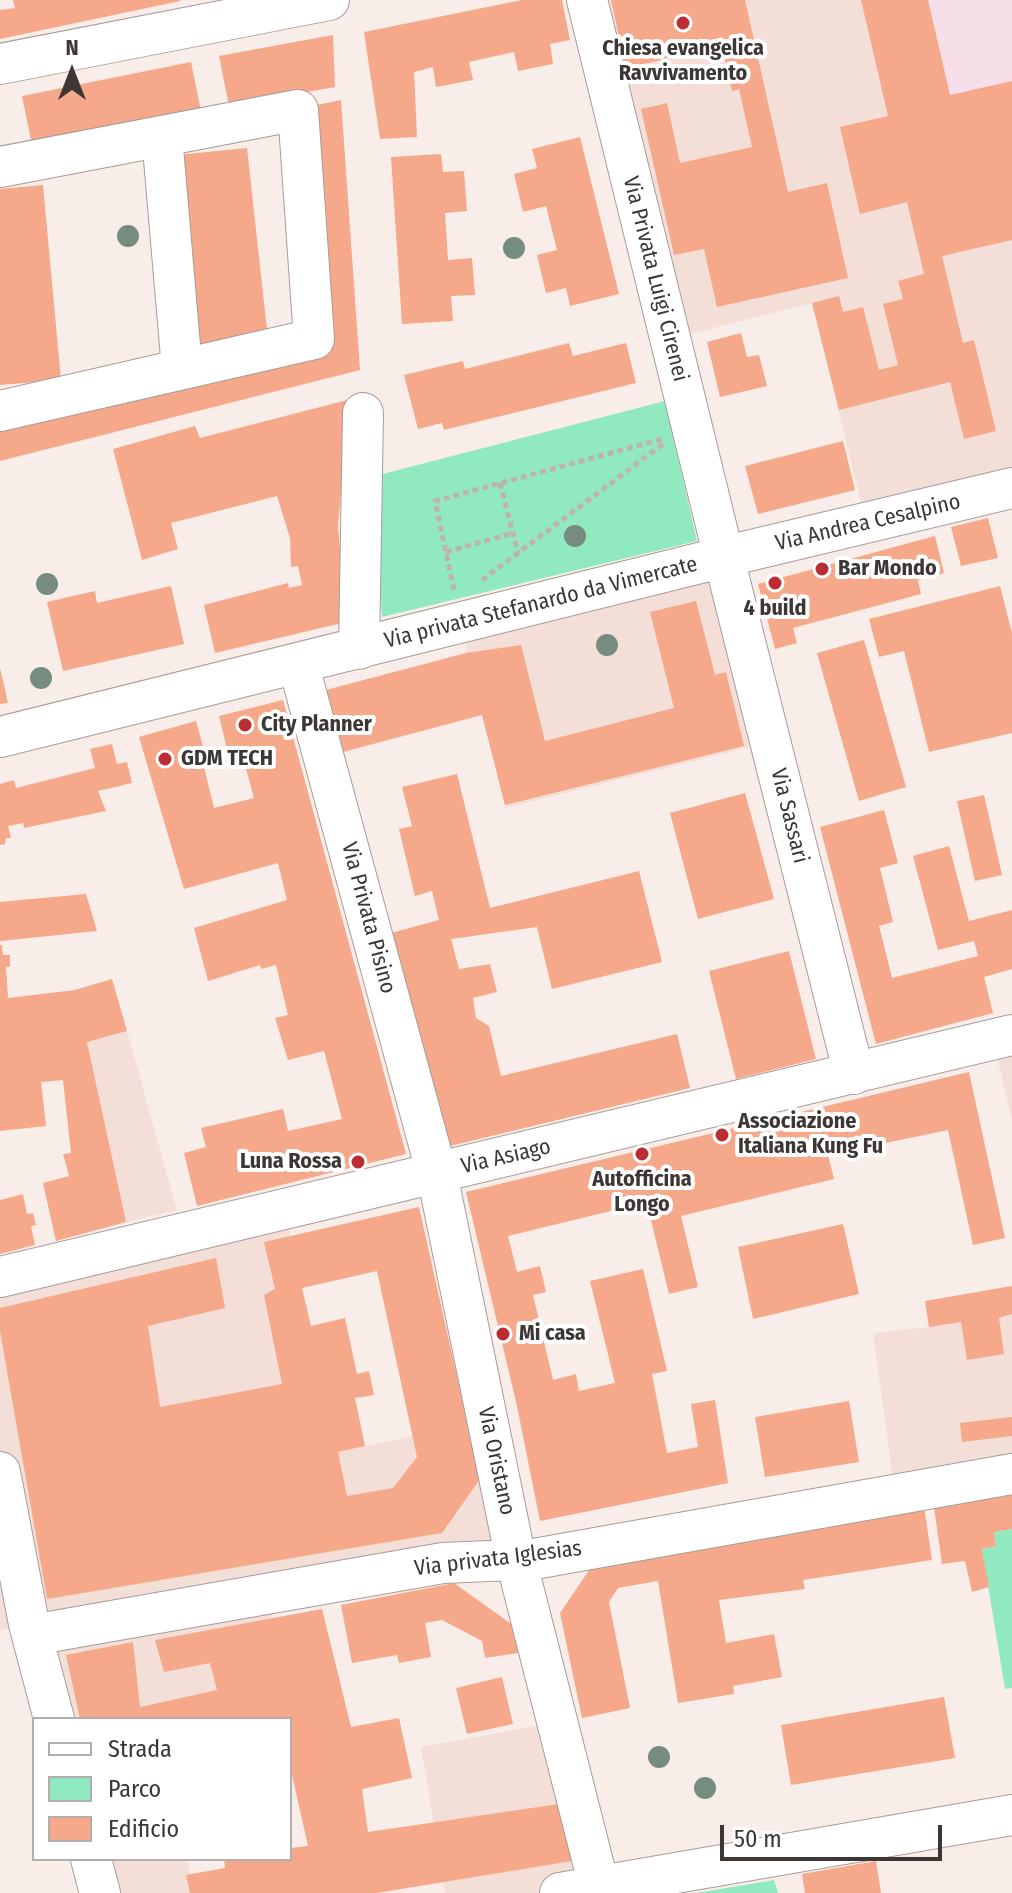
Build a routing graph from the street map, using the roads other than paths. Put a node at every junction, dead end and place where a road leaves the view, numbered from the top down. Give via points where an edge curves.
1 (329, 0) edge
2 (587, 0) edge
3 (0, 64) edge
4 (162, 136) junction
5 (0, 167) edge
6 (182, 369) junction
7 (0, 411) edge
8 (363, 413) dead end
9 (1012, 488) edge
10 (724, 557) junction
11 (359, 649) junction
12 (298, 663) junction
13 (0, 737) edge
14 (1012, 1035) edge
15 (854, 1074) junction
16 (437, 1174) junction
17 (0, 1277) edge
18 (0, 1472) edge
19 (1012, 1474) edge
20 (516, 1560) junction
21 (32, 1635) junction
22 (53, 1717) edge
23 (1012, 1815) edge
24 (92, 1861) edge
25 (599, 1886) junction
26 (100, 1893) edge
27 (560, 1893) edge

1 - 3 street
2 - 10 street, Via Privata Luigi Cirenei
4 - 5 street
4 - 6 street
4 - 6 street via 298,110 314,339
6 - 7 street
8 - 11 street, Via privata Stefanardo da Vimercate
9 - 10 street, Via Andrea Cesalpino
10 - 11 street, Via privata Stefanardo da Vimercate
10 - 15 street, Via Sassari
11 - 12 street, Via privata Stefanardo da Vimercate
12 - 13 street, Via privata Stefanardo da Vimercate
12 - 16 street, Via Privata Pisino
14 - 15 street, Via Asiago
15 - 16 street, Via Asiago
16 - 17 street, Via Asiago
16 - 20 street, Via Oristano
18 - 21 street
19 - 20 street, Via privata Iglesias
20 - 21 street, Via privata Iglesias via 443,1563
20 - 25 street, Via Oristano
21 - 22 street
23 - 25 street
24 - 26 street
25 - 27 street

